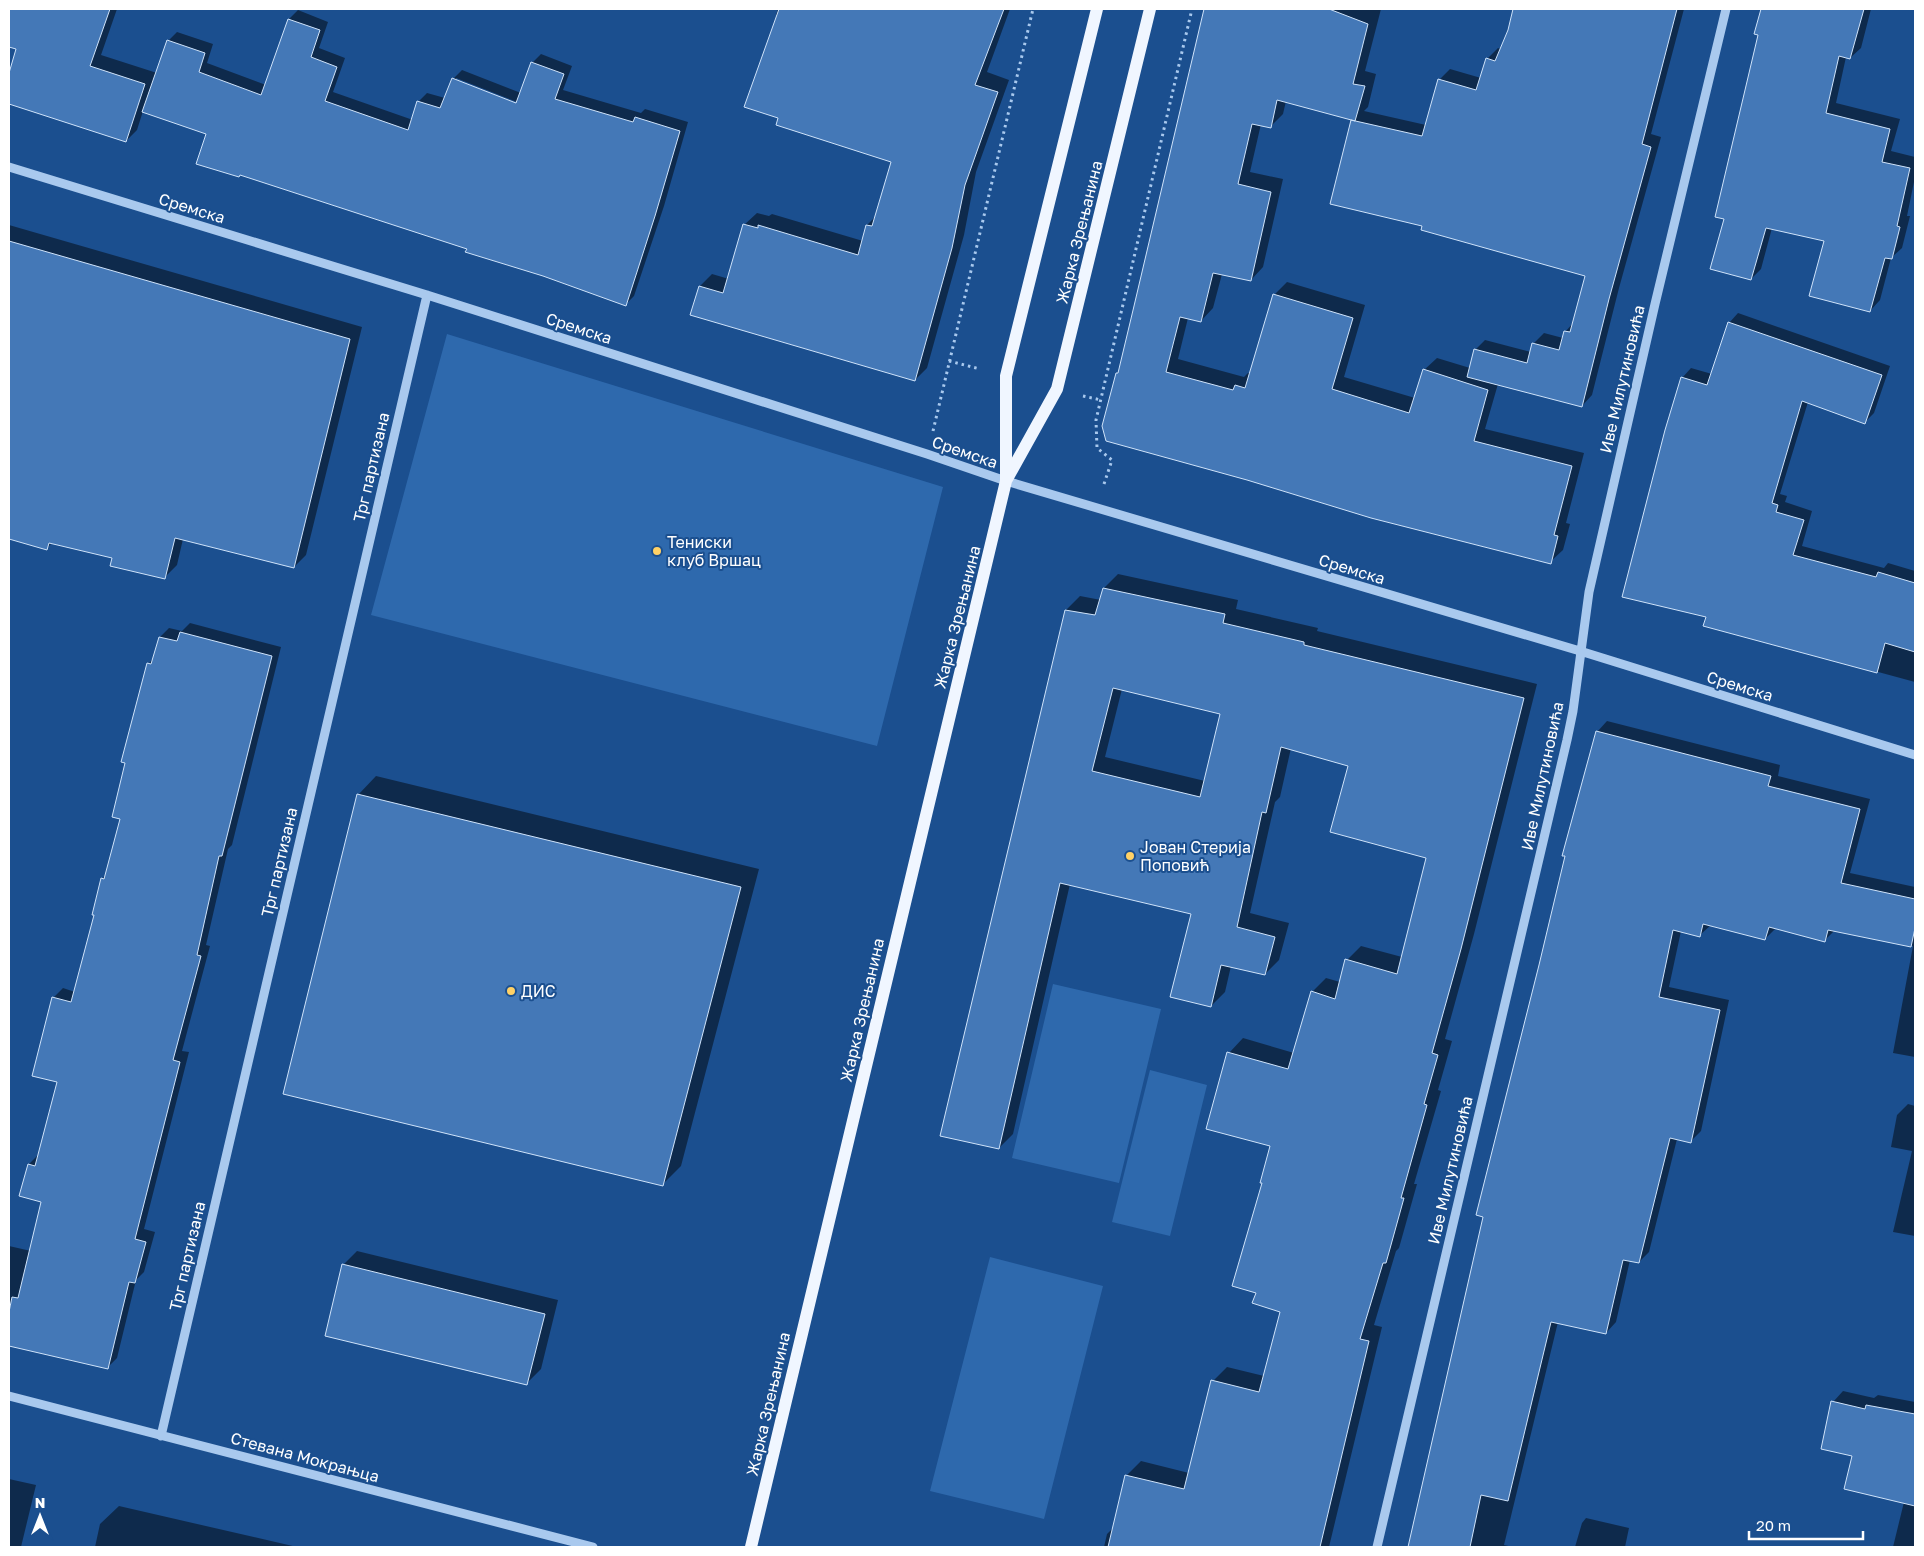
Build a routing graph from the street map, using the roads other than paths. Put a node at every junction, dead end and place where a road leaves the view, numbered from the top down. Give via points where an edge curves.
1 (1097, 9) edge
2 (1150, 9) edge
3 (1726, 9) edge
4 (9, 167) edge
5 (427, 295) junction
6 (1006, 481) junction
7 (1580, 651) junction
8 (1915, 755) edge
9 (9, 1396) edge
10 (161, 1436) junction
11 (593, 1547) edge
12 (751, 1547) edge
13 (1377, 1547) edge

1 - 6 main road, Жарка Зрењанина via 1006,376
2 - 6 main road, Жарка Зрењанина via 1057,389
3 - 7 street, Иве Милутиновића via 1654,304 1593,573
4 - 5 street, Сремска
5 - 6 street, Сремска
5 - 10 street, Трг партизана
6 - 7 street, Сремска
6 - 12 main road, Жарка Зрењанина
7 - 8 street, Сремска
7 - 13 street, Иве Милутиновића via 1567,740
9 - 10 street, Стевана Мокрањца
10 - 11 street, Стевана Мокрањца

